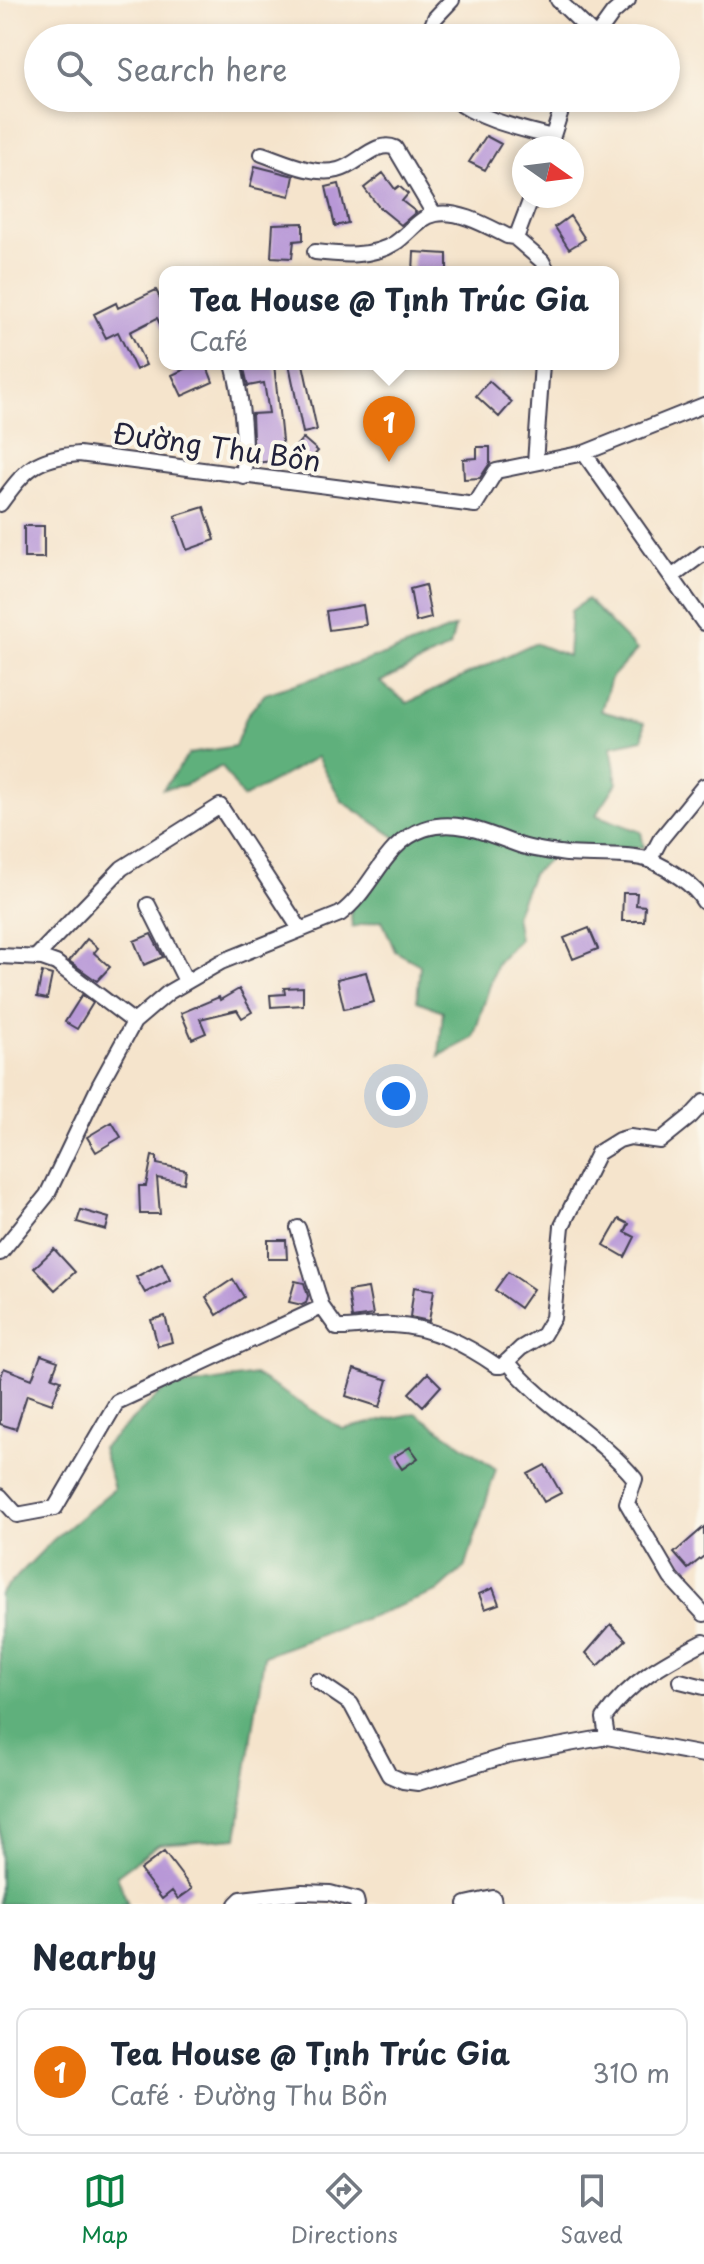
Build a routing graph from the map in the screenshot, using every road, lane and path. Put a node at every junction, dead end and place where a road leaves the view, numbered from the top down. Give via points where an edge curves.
1 (452, 0) edge
2 (558, 0) edge
3 (628, 0) edge
4 (433, 24) edge
5 (583, 24) edge
6 (605, 24) edge
7 (476, 112) edge
8 (560, 112) edge
9 (532, 136) edge
10 (552, 136) edge
11 (262, 154) dead end
12 (527, 208) edge
13 (434, 214) junction
14 (514, 237) junction
15 (315, 252) dead end
16 (545, 266) edge
17 (235, 370) edge
18 (542, 370) edge
19 (704, 405) edge
20 (584, 453) junction
21 (535, 463) junction
22 (244, 477) junction
23 (0, 504) edge
24 (704, 553) edge
25 (673, 576) junction
26 (704, 623) edge
27 (704, 786) edge
28 (650, 859) junction
29 (704, 902) edge
30 (148, 905) dead end
31 (300, 929) junction
32 (0, 956) edge
33 (35, 958) junction
34 (186, 981) junction
35 (134, 1022) junction
36 (704, 1102) edge
37 (298, 1228) dead end
38 (0, 1253) edge
39 (322, 1307) junction
40 (507, 1361) junction
41 (0, 1496) edge
42 (704, 1614) edge
43 (704, 1642) edge
44 (317, 1681) dead end
45 (680, 1681) dead end
46 (704, 1687) edge
47 (607, 1737) junction
48 (704, 1755) edge
49 (236, 1904) edge
50 (357, 1904) edge
51 (466, 1904) edge
52 (494, 1904) edge

1 - 4 street
2 - 5 street
3 - 6 street
7 - 9 street
8 - 10 street
11 - 13 street via 324,173 353,165 388,144
12 - 14 street
13 - 14 street via 468,218
13 - 15 street via 394,244 373,251
14 - 16 street
17 - 22 street via 245,441
18 - 21 street
19 - 20 street, Đường Thu Bồn
20 - 21 street, Đường Thu Bồn
20 - 25 street
21 - 22 street, Đường Thu Bồn via 496,471 475,505
22 - 23 street, Đường Thu Bồn via 122,458 54,456 26,470
24 - 25 street
25 - 26 street
27 - 28 street
28 - 29 street
28 - 31 street via 521,846 450,825 425,829 387,856 350,907
30 - 34 street
31 - 33 street via 220,806 122,868
31 - 34 street
32 - 33 street
33 - 35 street via 56,963
34 - 35 street
35 - 38 street via 47,1195
36 - 40 street via 660,1141 630,1137 598,1153 562,1226 549,1328
37 - 39 street
39 - 40 street via 337,1328 422,1329 460,1342 497,1366
39 - 41 street via 117,1402 55,1508 17,1515
40 - 42 street via 635,1479 627,1503 671,1578
43 - 47 street via 665,1662 620,1696 604,1718
44 - 47 street via 351,1704 389,1775 403,1781 418,1783 508,1755
45 - 46 street
47 - 48 street
49 - 50 street via 241,1899 302,1892 330,1893
51 - 52 street via 493,1898

